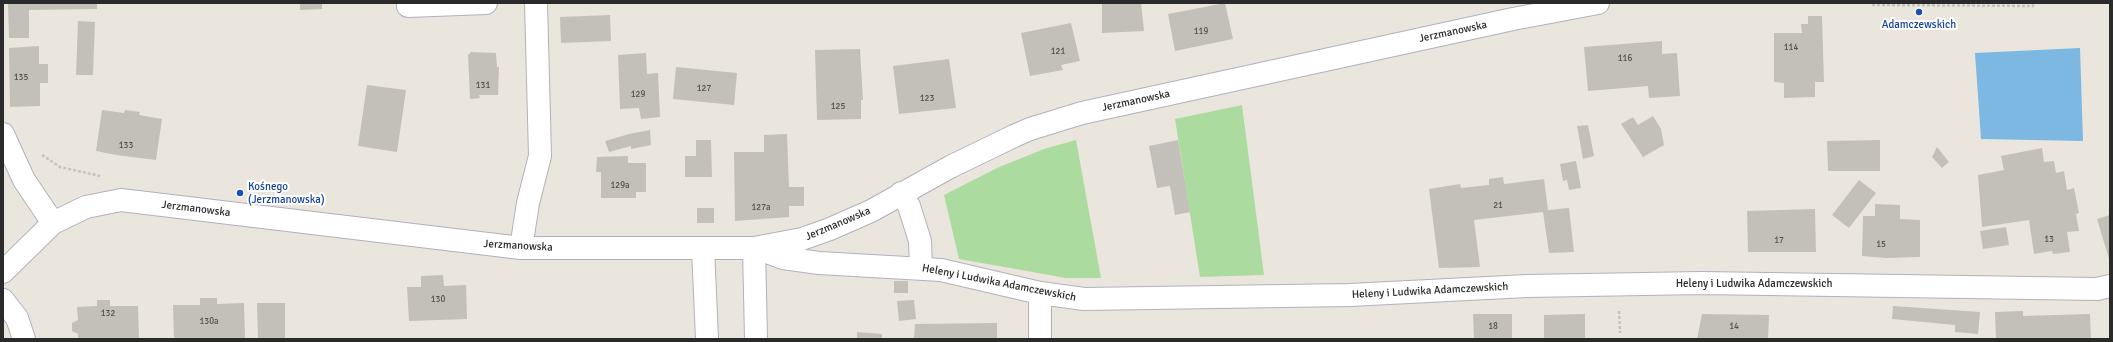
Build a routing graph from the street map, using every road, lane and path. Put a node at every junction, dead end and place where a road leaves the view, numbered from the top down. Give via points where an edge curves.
1 (486, 3) edge
2 (536, 3) edge
3 (1598, 3) edge
4 (2033, 3) edge
5 (1872, 5) dead end
6 (408, 6) dead end
7 (3, 134) edge
8 (13, 158) junction
9 (105, 177) dead end
10 (901, 193) junction
11 (53, 223) junction
12 (521, 248) junction
13 (703, 248) junction
14 (754, 248) junction
15 (931, 269) junction
16 (3, 272) edge
17 (2110, 286) edge
18 (1040, 293) junction
19 (3, 300) edge
20 (24, 339) edge
21 (707, 339) edge
22 (756, 339) edge
23 (1040, 339) edge

1 - 6 street
2 - 12 street via 540,156 528,203
3 - 10 street, Jerzmanowska via 1513,19 1082,113 1014,136
4 - 5 path via 2033,6
7 - 8 street
8 - 9 path via 29,146 60,167
8 - 11 street via 24,180
10 - 14 street, Jerzmanowska via 871,211 830,229 802,239
10 - 15 street
11 - 12 street, Jerzmanowska via 86,207 121,200
11 - 16 street, Jerzmanowska
12 - 13 street, Jerzmanowska
13 - 14 street, Jerzmanowska
13 - 21 street
14 - 15 street, Heleny i Ludwika Adamczewskich via 791,259 819,263
14 - 22 street
15 - 18 street, Heleny i Ludwika Adamczewskich
17 - 18 street, Heleny i Ludwika Adamczewskich via 2097,289 1702,283 1527,286 1350,295 1108,299 1084,299
18 - 23 street
19 - 20 street via 17,318

